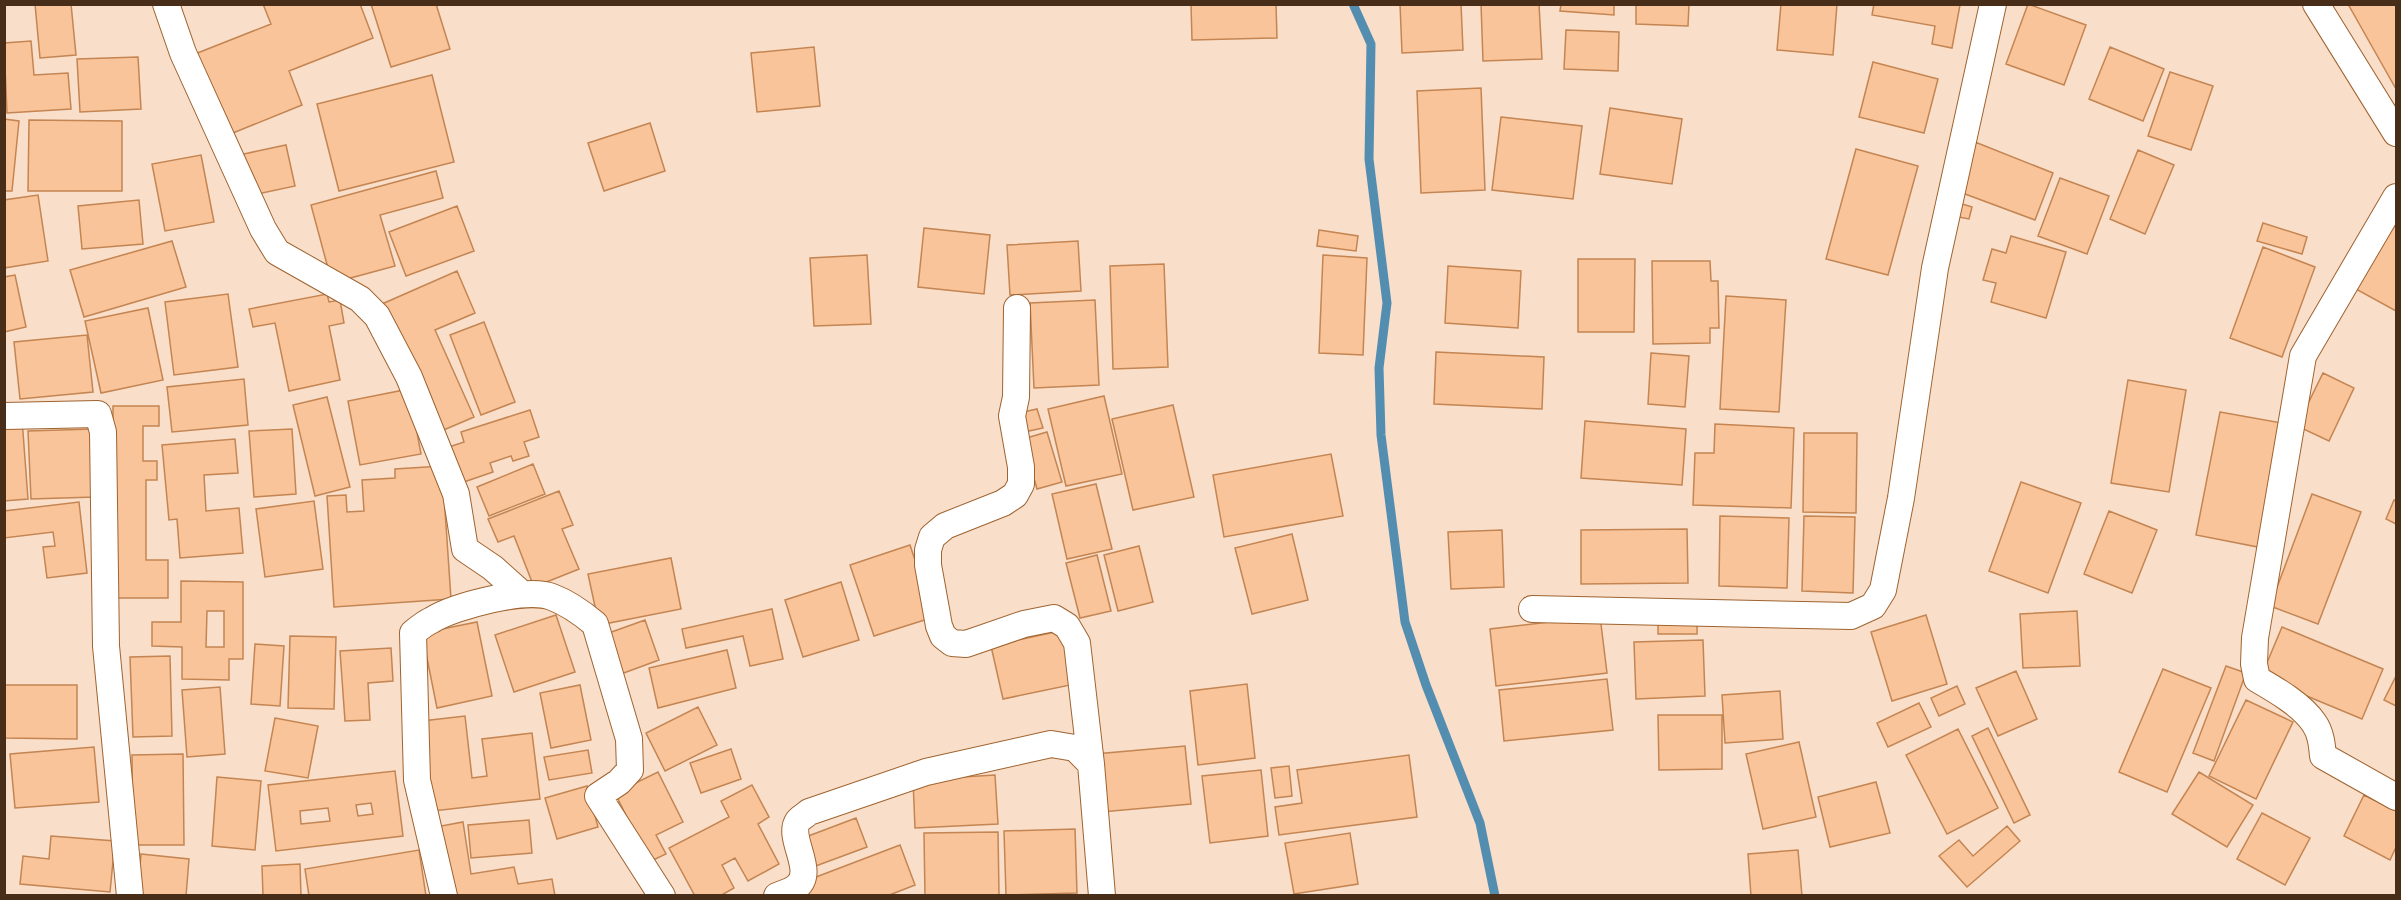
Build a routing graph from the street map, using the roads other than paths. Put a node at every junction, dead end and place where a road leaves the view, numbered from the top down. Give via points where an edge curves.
1 (166, 4) edge
2 (1993, 4) edge
3 (2316, 4) edge
4 (2397, 134) edge
5 (2397, 197) edge
6 (1017, 308) dead end
7 (4, 416) edge
8 (522, 594) junction
9 (1532, 609) dead end
10 (1091, 764) junction
11 (2397, 797) edge
12 (130, 896) edge
13 (444, 896) edge
14 (662, 896) edge
15 (777, 896) edge
16 (1102, 896) edge

1 - 8 street via 183,53 263,229 278,252 360,299 377,316 409,377 456,494 465,549
2 - 9 street via 1935,268 1901,498 1883,590 1873,606 1851,616
3 - 4 street
5 - 11 street via 2303,356 2255,638 2254,664 2257,680 2315,724 2323,756
6 - 10 street via 1016,398 1012,416 1022,467 1021,484 1015,495 1003,503 945,526 932,537 928,566 939,626 952,643 966,644 1054,618 1067,626 1077,643
7 - 12 street via 98,414 103,432 106,646
8 - 13 street via 433,618 412,633 417,780
8 - 14 street via 551,596 595,624 629,739 630,770 598,796
10 - 15 street via 1075,748 1050,744 926,772 809,812 798,822 795,832 804,877 797,888
10 - 16 street

